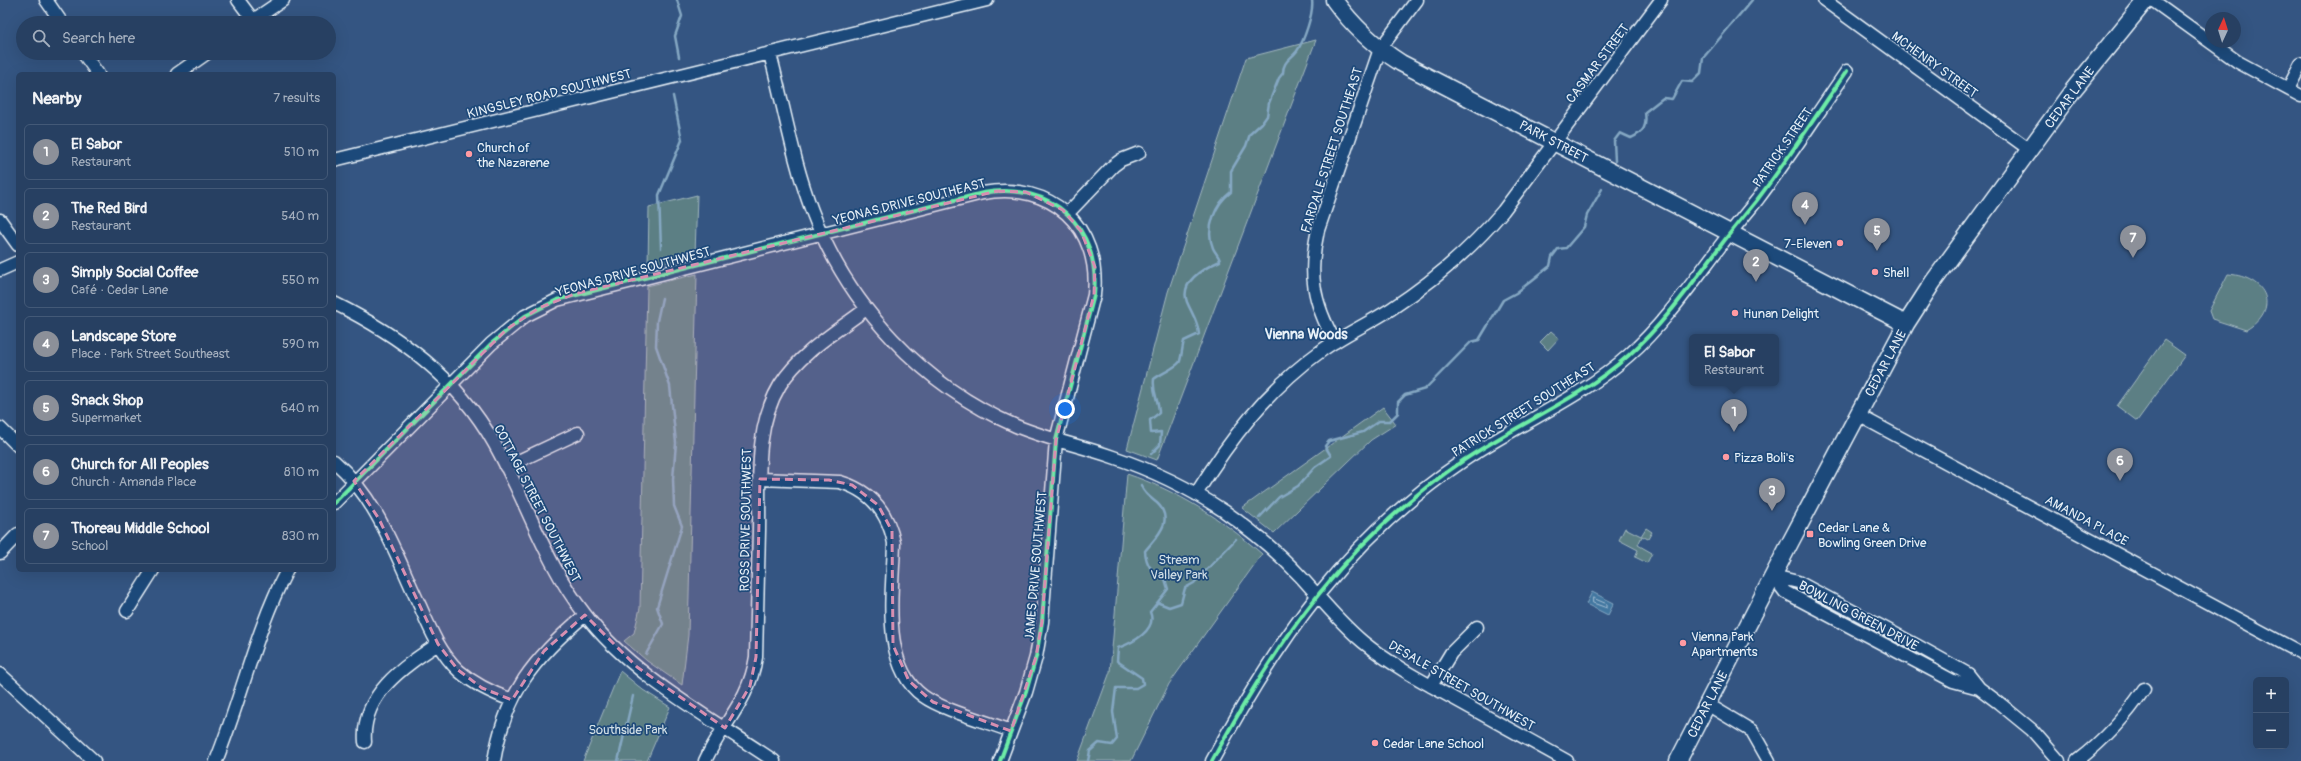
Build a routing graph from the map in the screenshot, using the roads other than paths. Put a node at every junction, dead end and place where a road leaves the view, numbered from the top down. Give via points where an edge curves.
1 (46, 0) edge
2 (238, 0) edge
3 (283, 0) edge
4 (987, 0) edge
5 (1334, 0) edge
6 (1417, 0) edge
7 (1661, 0) edge
8 (1824, 0) edge
9 (2146, 0) edge
10 (2152, 0) edge
11 (57, 16) edge
12 (247, 16) edge
13 (260, 16) edge
14 (1380, 49) junction
15 (770, 54) junction
16 (88, 60) edge
17 (197, 60) edge
18 (2301, 64) edge
19 (1847, 71) dead end
20 (97, 72) edge
21 (180, 72) edge
22 (2288, 89) junction
23 (2301, 96) edge
24 (1554, 142) junction
25 (2030, 150) junction
26 (1139, 153) dead end
27 (336, 160) edge
28 (1068, 214) junction
29 (0, 220) edge
30 (822, 233) junction
31 (1730, 233) junction
32 (16, 242) edge
33 (16, 263) edge
34 (0, 270) edge
35 (336, 304) edge
36 (866, 309) junction
37 (1906, 324) junction
38 (1335, 342) junction
39 (451, 384) junction
40 (1858, 415) junction
41 (0, 428) edge
42 (578, 433) dead end
43 (1056, 440) junction
44 (16, 444) edge
45 (336, 463) edge
46 (506, 466) junction
47 (760, 478) junction
48 (354, 481) junction
49 (1196, 494) junction
50 (336, 501) edge
51 (16, 536) edge
52 (0, 553) edge
53 (152, 572) edge
54 (286, 572) edge
55 (1773, 576) junction
56 (1316, 595) junction
57 (127, 611) dead end
58 (585, 615) junction
59 (1477, 627) dead end
60 (438, 644) junction
61 (2301, 653) edge
62 (0, 674) edge
63 (1431, 686) junction
64 (2144, 689) dead end
65 (512, 700) junction
66 (1707, 704) junction
67 (725, 728) junction
68 (1011, 731) junction
69 (365, 742) dead end
70 (94, 761) edge
71 (216, 761) edge
72 (494, 761) edge
73 (705, 761) edge
74 (774, 761) edge
75 (1000, 761) edge
76 (1212, 761) edge
77 (1566, 761) edge
78 (1678, 761) edge
79 (1769, 761) edge
80 (2059, 761) edge
81 (2076, 761) edge

1 - 11 street
2 - 12 street
3 - 13 street
4 - 15 street, KINGSLEY ROAD SOUTHWEST
5 - 14 main road, PARK STREET via 1356,27
6 - 14 street, FARDALE STREET SOUTHEAST
7 - 24 street, CASMAR STREET
8 - 25 street, MCHENRY STREET
9 - 25 main road, CEDAR LANE via 2094,63
10 - 22 street via 2238,62
14 - 24 main road, PARK STREET via 1424,76
14 - 38 street, FARDALE STREET SOUTHEAST via 1314,247 1312,277 1315,296 1322,319
15 - 27 street, KINGSLEY ROAD SOUTHWEST
15 - 30 street, DESALE STREET SOUTHWEST via 803,184
16 - 20 street
17 - 21 street
18 - 22 street
19 - 31 street, PATRICK STREET via 1778,172
22 - 23 street
24 - 31 main road, PARK STREET
24 - 38 street, CASMAR STREET via 1503,211 1456,261 1426,286
25 - 37 main road, CEDAR LANE via 1933,282
26 - 28 street via 1113,166
28 - 30 street, YEONAS DRIVE SOUTHEAST via 1040,196 997,190
28 - 43 street, JAMES DRIVE SOUTHWEST via 1087,241 1095,267 1096,281
29 - 32 street
30 - 36 street, DESALE STREET SOUTHWEST via 836,263
30 - 39 street, YEONAS DRIVE SOUTHWEST via 557,300 507,329
31 - 37 main road, PARK STREET
31 - 56 street, PATRICK STREET SOUTHEAST via 1667,315 1628,356 1571,399 1487,446 1427,487 1363,543
33 - 34 street
35 - 39 street, COTTAGE STREET SOUTHWEST via 392,334 424,358
36 - 43 street, DESALE STREET SOUTHWEST via 907,354 952,390 1004,420
36 - 47 street, ROSS DRIVE SOUTHWEST via 802,360 781,384 762,431
37 - 40 main road, CEDAR LANE
38 - 49 street, CASMAR STREET via 1285,380 1258,407 1234,436
39 - 46 street, COTTAGE STREET SOUTHWEST via 481,421
39 - 48 street, YEONAS DRIVE SOUTHWEST
40 - 55 main road, CEDAR LANE
40 - 61 street, AMANDA PLACE
41 - 44 street
42 - 46 street
43 - 49 street, DESALE STREET SOUTHWEST via 1147,470
43 - 68 street, JAMES DRIVE SOUTHWEST via 1042,622 1030,678
45 - 48 street
46 - 58 street, COTTAGE STREET SOUTHWEST via 559,577
47 - 67 street, ROSS DRIVE SOUTHWEST via 756,657 750,686
47 - 68 street via 840,482 852,485 870,497 882,510 892,531 893,644 902,670 915,689 933,702
48 - 50 street, YEONAS DRIVE SOUTHWEST
48 - 60 street via 379,519
49 - 56 street, DESALE STREET SOUTHWEST via 1269,546 1291,566
51 - 52 street
53 - 57 street
54 - 71 street via 260,631 227,736
55 - 66 main road, CEDAR LANE
55 - 80 street, BOWLING GREEN DRIVE via 1785,592 1953,681 1979,688 2032,730
56 - 63 street, DESALE STREET SOUTHWEST via 1332,614 1365,644
56 - 76 street, PATRICK STREET SOUTHEAST via 1271,659
58 - 65 street via 544,651 522,680
58 - 67 street, COTTAGE STREET SOUTHWEST via 613,646 637,667
59 - 63 street via 1451,653
60 - 65 street via 447,658 469,679 482,688
60 - 69 street via 397,674 375,700 365,721
62 - 70 street
63 - 77 street, DESALE STREET SOUTHWEST
64 - 81 street via 2112,732
65 - 72 street via 498,740
66 - 78 main road, CEDAR LANE
66 - 79 street via 1752,731
67 - 73 street, ROSS DRIVE SOUTHWEST
67 - 74 street, COTTAGE STREET SOUTHWEST
68 - 75 street, JAMES DRIVE SOUTHWEST

